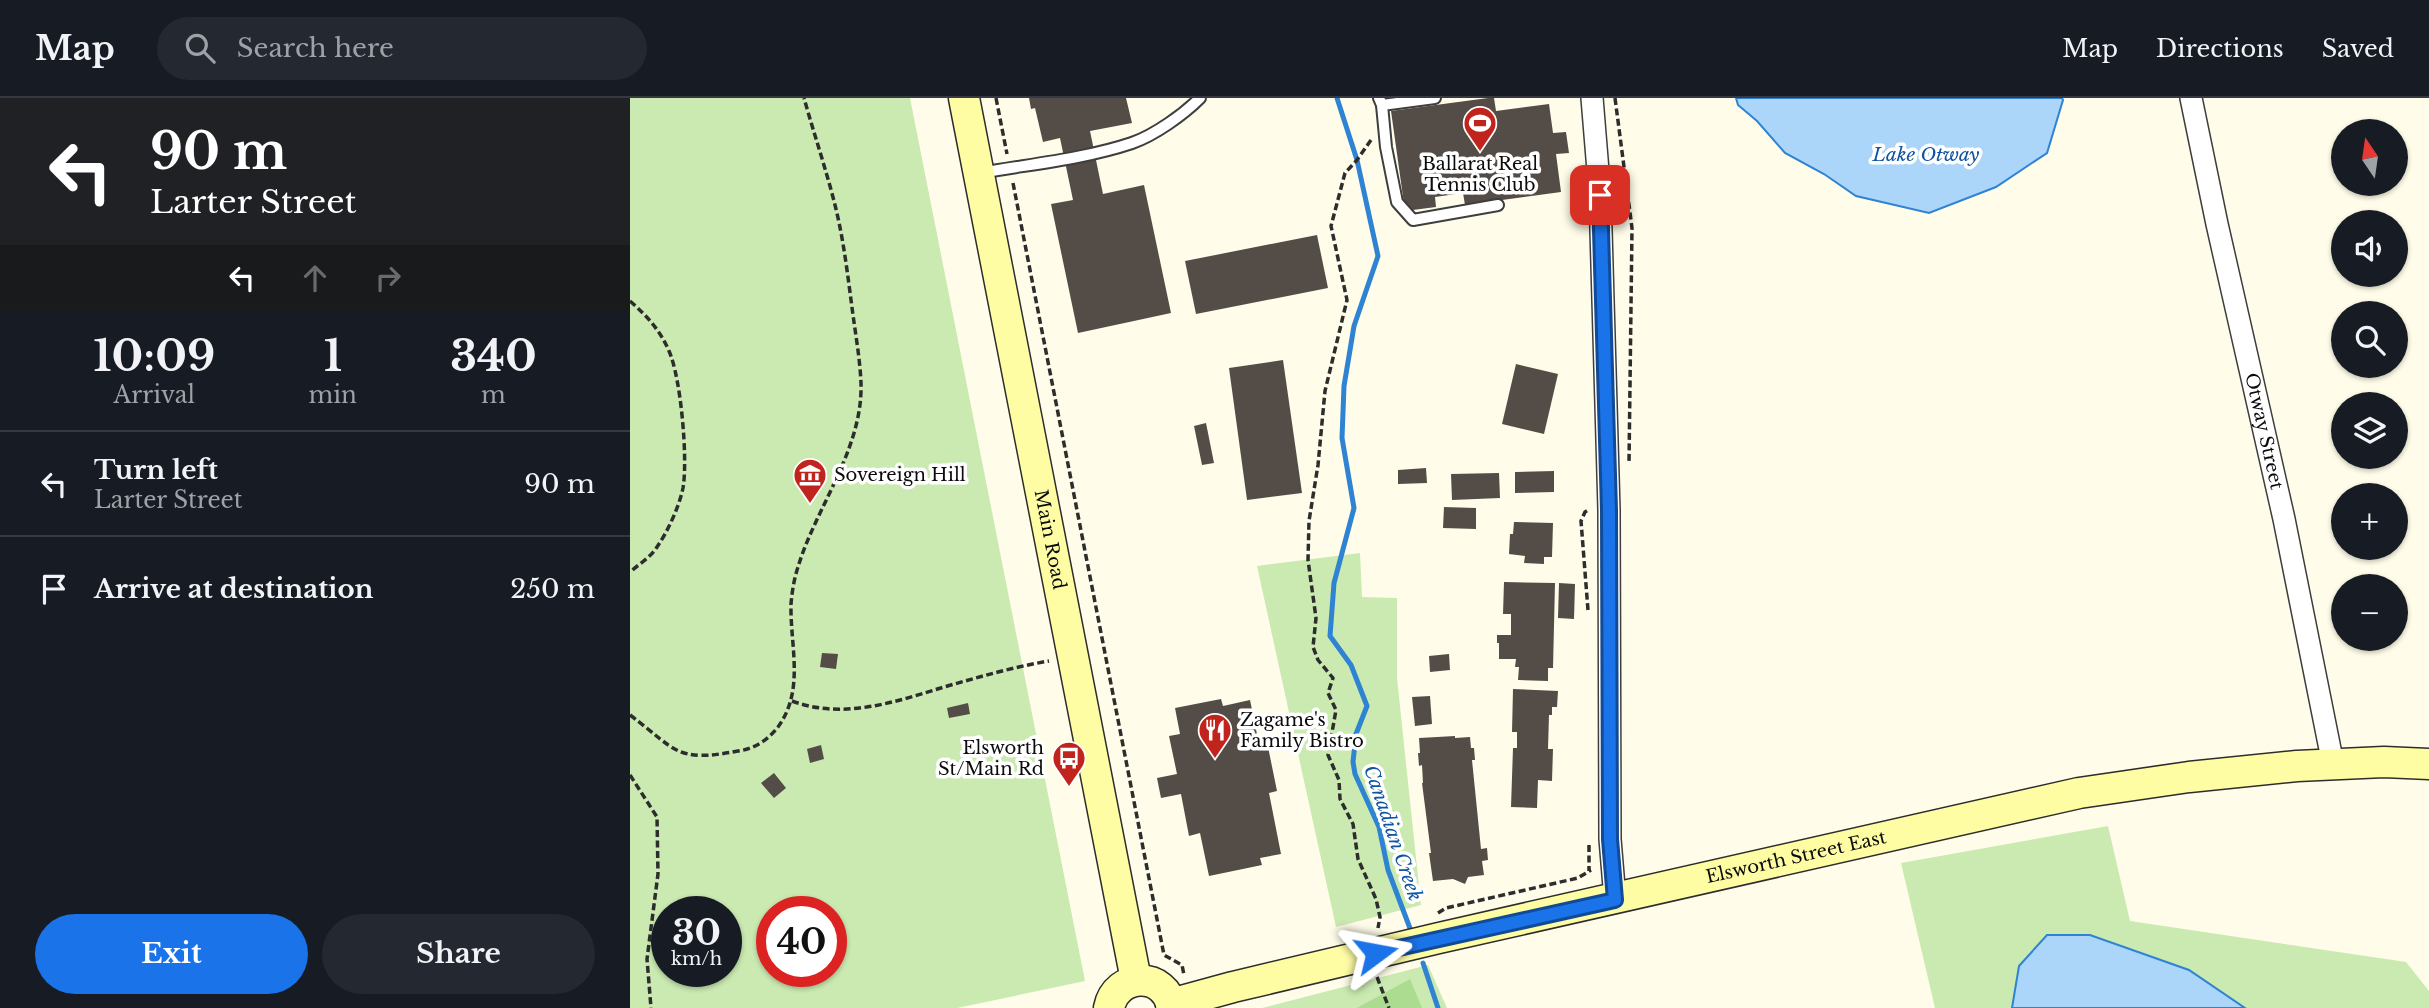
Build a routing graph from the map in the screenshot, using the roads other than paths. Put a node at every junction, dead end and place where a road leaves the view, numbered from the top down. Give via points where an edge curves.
1 (964, 98) edge
2 (1200, 98) edge
3 (1435, 98) edge
4 (1592, 98) edge
5 (2192, 98) edge
6 (1380, 102) edge
7 (979, 173) junction
8 (1498, 205) dead end
9 (2333, 764) junction
10 (2429, 764) edge
11 (1615, 900) junction
12 (1136, 980) junction
13 (1177, 1004) edge
14 (1109, 1008) edge

1 - 7 street, Main Road
2 - 7 lane via 1186,112 1134,142
3 - 6 lane
4 - 11 street via 1600,195
5 - 9 street, Otway Street
6 - 8 lane via 1397,202 1413,220
7 - 12 street, Main Road
9 - 10 street, Elsworth Street East
9 - 11 street, Elsworth Street East via 2225,772 2090,791
11 - 13 street, Elsworth Street East via 1376,953
12 - 13 street via 1158,985
12 - 14 street via 1119,988

